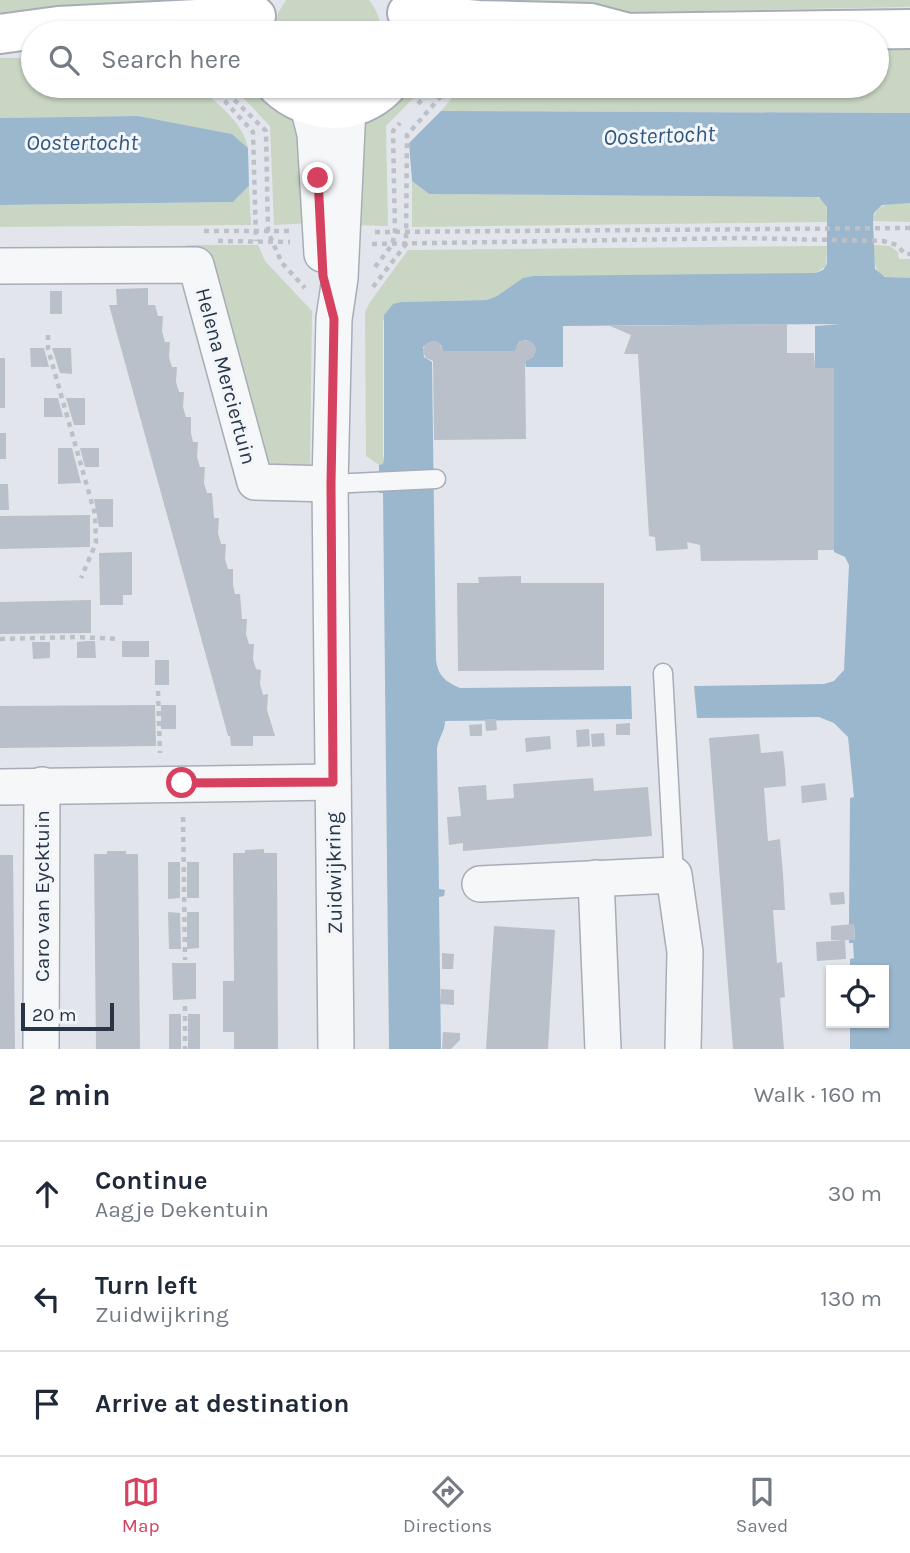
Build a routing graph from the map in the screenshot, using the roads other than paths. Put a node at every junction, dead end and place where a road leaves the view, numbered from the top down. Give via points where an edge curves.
1 (406, 16) edge
2 (257, 17) edge
3 (169, 21) edge
4 (516, 21) edge
5 (889, 29) edge
6 (910, 29) edge
7 (21, 32) edge
8 (0, 36) edge
9 (21, 40) edge
10 (291, 98) edge
11 (371, 98) edge
12 (330, 121) junction
13 (0, 266) edge
14 (436, 479) dead end
15 (331, 484) junction
16 (663, 673) dead end
17 (333, 782) junction
18 (42, 785) junction
19 (0, 787) edge
20 (674, 875) junction
21 (596, 878) junction
22 (480, 884) dead end
23 (41, 1049) edge
24 (335, 1049) edge
25 (603, 1049) edge
26 (683, 1049) edge

1 - 4 main road
2 - 3 main road
5 - 6 main road
7 - 8 main road
8 - 9 main road
10 - 12 main road
11 - 12 main road
12 - 15 street, Zuidwijkring via 332,201 345,239 323,276 334,319
13 - 15 street, Helena Merciertuin via 196,265 255,482
14 - 15 lane
15 - 17 street, Zuidwijkring
16 - 20 lane
17 - 18 street
17 - 24 street, Zuidwijkring
18 - 19 street
18 - 23 street, Caro van Eycktuin
20 - 21 street
20 - 26 street via 685,952
21 - 22 street
21 - 25 street

